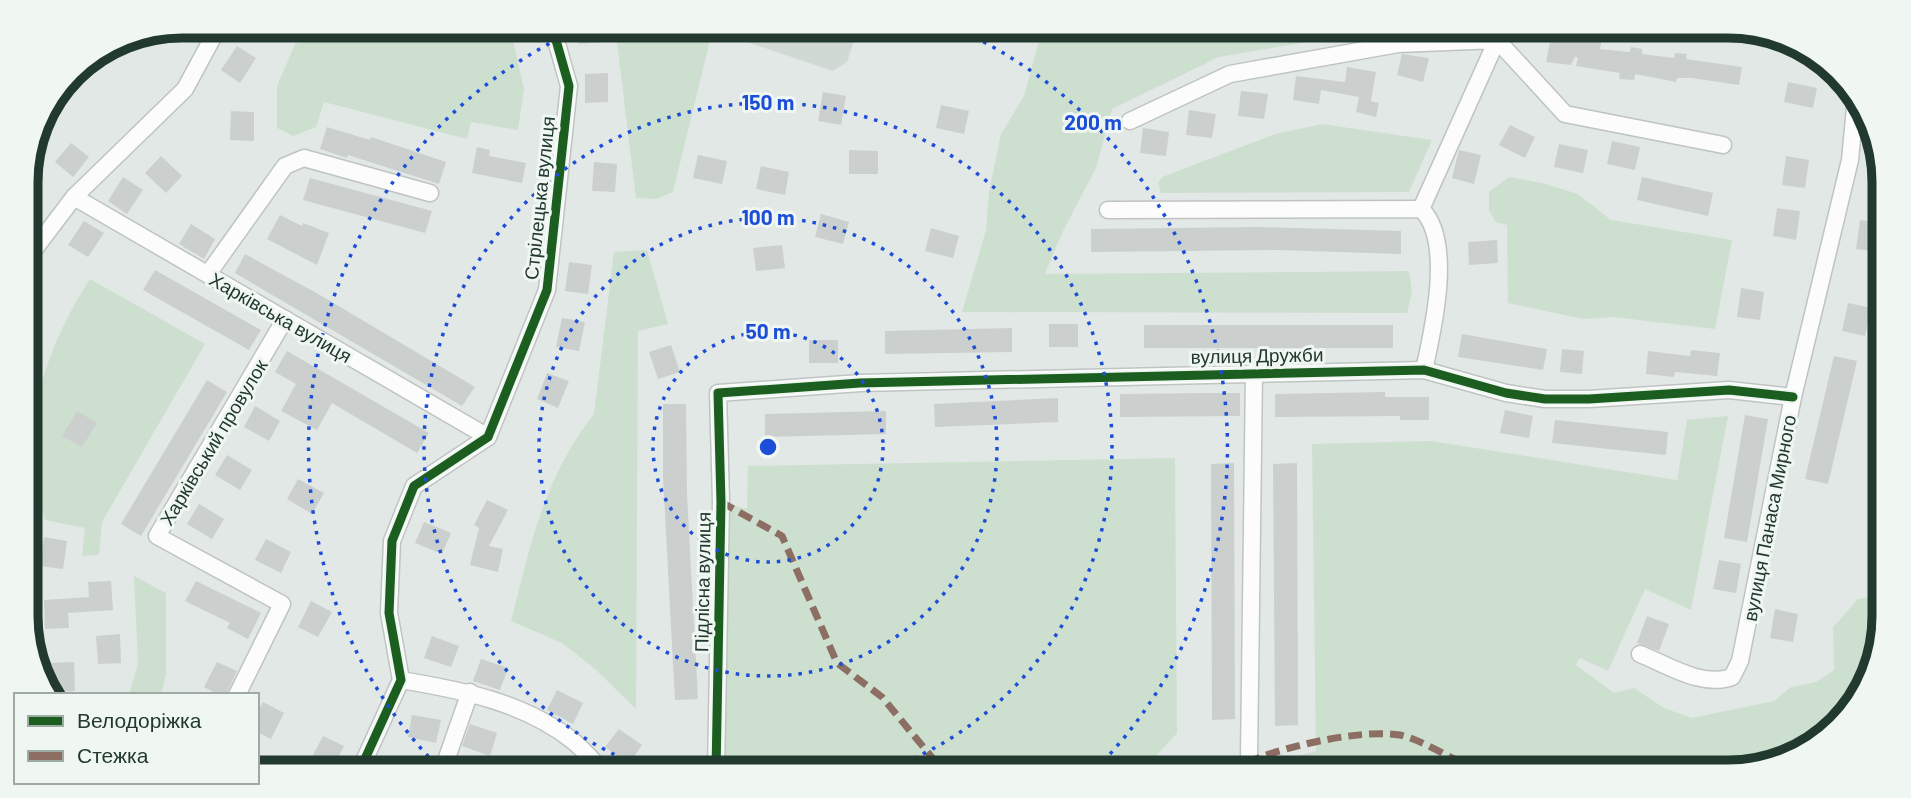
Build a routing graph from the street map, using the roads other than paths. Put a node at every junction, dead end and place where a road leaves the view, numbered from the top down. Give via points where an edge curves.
1 (1494, 38) edge
2 (212, 39) edge
3 (556, 39) edge
4 (1497, 40) junction
5 (1854, 114) edge
6 (1130, 121) dead end
7 (1723, 145) dead end
8 (430, 193) dead end
9 (74, 197) junction
10 (1421, 209) junction
11 (1108, 210) dead end
12 (39, 243) edge
13 (208, 274) junction
14 (285, 319) junction
15 (1424, 370) junction
16 (1254, 372) junction
17 (718, 393) joint
18 (1793, 397) junction
19 (488, 437) junction
20 (1640, 654) dead end
21 (401, 680) junction
22 (470, 692) junction
23 (238, 693) edge
24 (1249, 759) dead end
25 (365, 760) edge
26 (446, 760) edge
27 (592, 760) edge
28 (716, 760) edge

1 - 4 street
2 - 9 street via 185,89
3 - 19 street, Стрілецька вулиця via 569,86 547,290
4 - 6 street via 1398,44 1230,74
4 - 7 street via 1565,114
4 - 10 street
5 - 18 street, вулиця Панаса Мирного via 1850,160
8 - 13 street via 304,158 285,166
9 - 12 street
9 - 13 street, Харківська вулиця
10 - 11 street
10 - 15 street via 1431,218 1435,233 1439,302
13 - 14 street, Харківська вулиця
14 - 19 street, Харківська вулиця
14 - 23 street, Харківський провулок via 157,536 282,604
15 - 16 street, вулиця Дружби
15 - 18 street, вулиця Дружби via 1506,393 1545,398 1729,390
16 - 17 street, вулиця Дружби via 860,383
16 - 24 street, вулиця Дружби
17 - 28 street, Підлісна вулиця via 721,502
18 - 20 street, вулиця Панаса Мирного via 1741,661 1732,677 1719,682 1701,678
19 - 21 street via 414,486 392,541 389,613
21 - 22 street
21 - 25 street
22 - 26 street
22 - 27 street via 520,710 573,741

